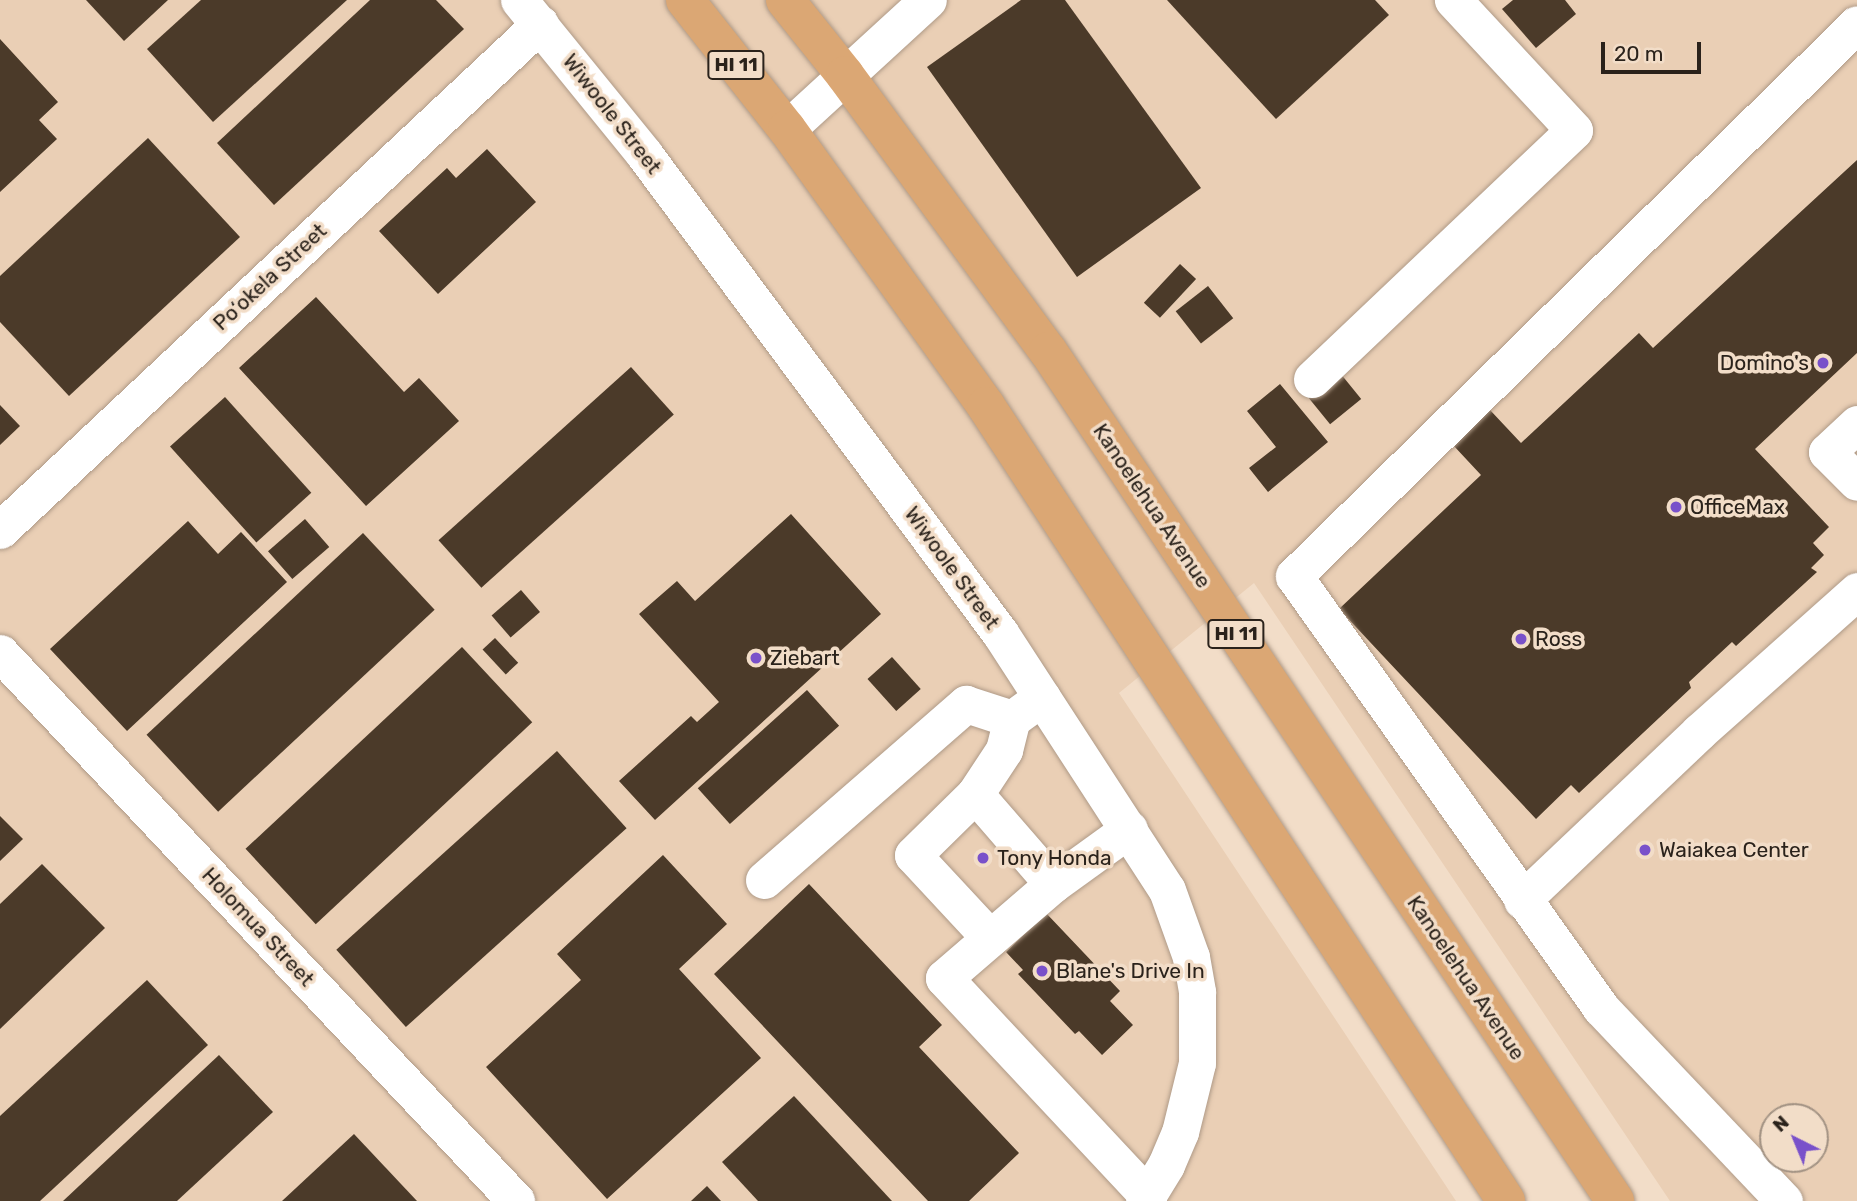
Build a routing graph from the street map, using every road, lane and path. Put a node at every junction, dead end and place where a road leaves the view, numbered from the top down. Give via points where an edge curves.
1 (685, 0) edge
2 (785, 0) edge
3 (928, 0) edge
4 (1453, 0) edge
5 (530, 12) edge
6 (1857, 24) edge
7 (845, 75) junction
8 (787, 130) junction
9 (1312, 379) dead end
10 (1857, 424) edge
11 (1857, 482) edge
12 (0, 530) edge
13 (1857, 591) edge
14 (0, 653) edge
15 (1042, 697) junction
16 (1012, 719) junction
17 (975, 794) junction
18 (1129, 830) junction
19 (764, 880) dead end
20 (1054, 884) junction
21 (1522, 900) junction
22 (990, 938) junction
23 (1146, 1198) edge
24 (516, 1201) edge
25 (1506, 1201) edge
26 (1615, 1201) edge
27 (1784, 1201) edge

1 - 8 highway, HI 11
2 - 7 highway, Kanoelehua Avenue / HI 11
3 - 7 street
4 - 9 street via 1574,130
5 - 12 street, Po‘okela Street
5 - 15 street, Wiwoole Street via 766,314
6 - 21 street via 1294,576
7 - 8 street
7 - 26 highway, Kanoelehua Avenue / HI 11 via 1048,351
8 - 25 highway, HI 11 via 986,406
10 - 11 street via 1827,452
13 - 21 street
14 - 24 street, Holomua Street
15 - 16 street
15 - 18 street, Wiwoole Street
16 - 17 street via 1004,750
16 - 19 street via 966,704
17 - 20 street
17 - 22 street via 913,855
18 - 20 street
18 - 23 street, Wiwoole Street via 1172,901 1197,992 1197,1063 1190,1098 1166,1165
20 - 22 street
21 - 27 street via 1601,1008
22 - 23 street via 944,978

